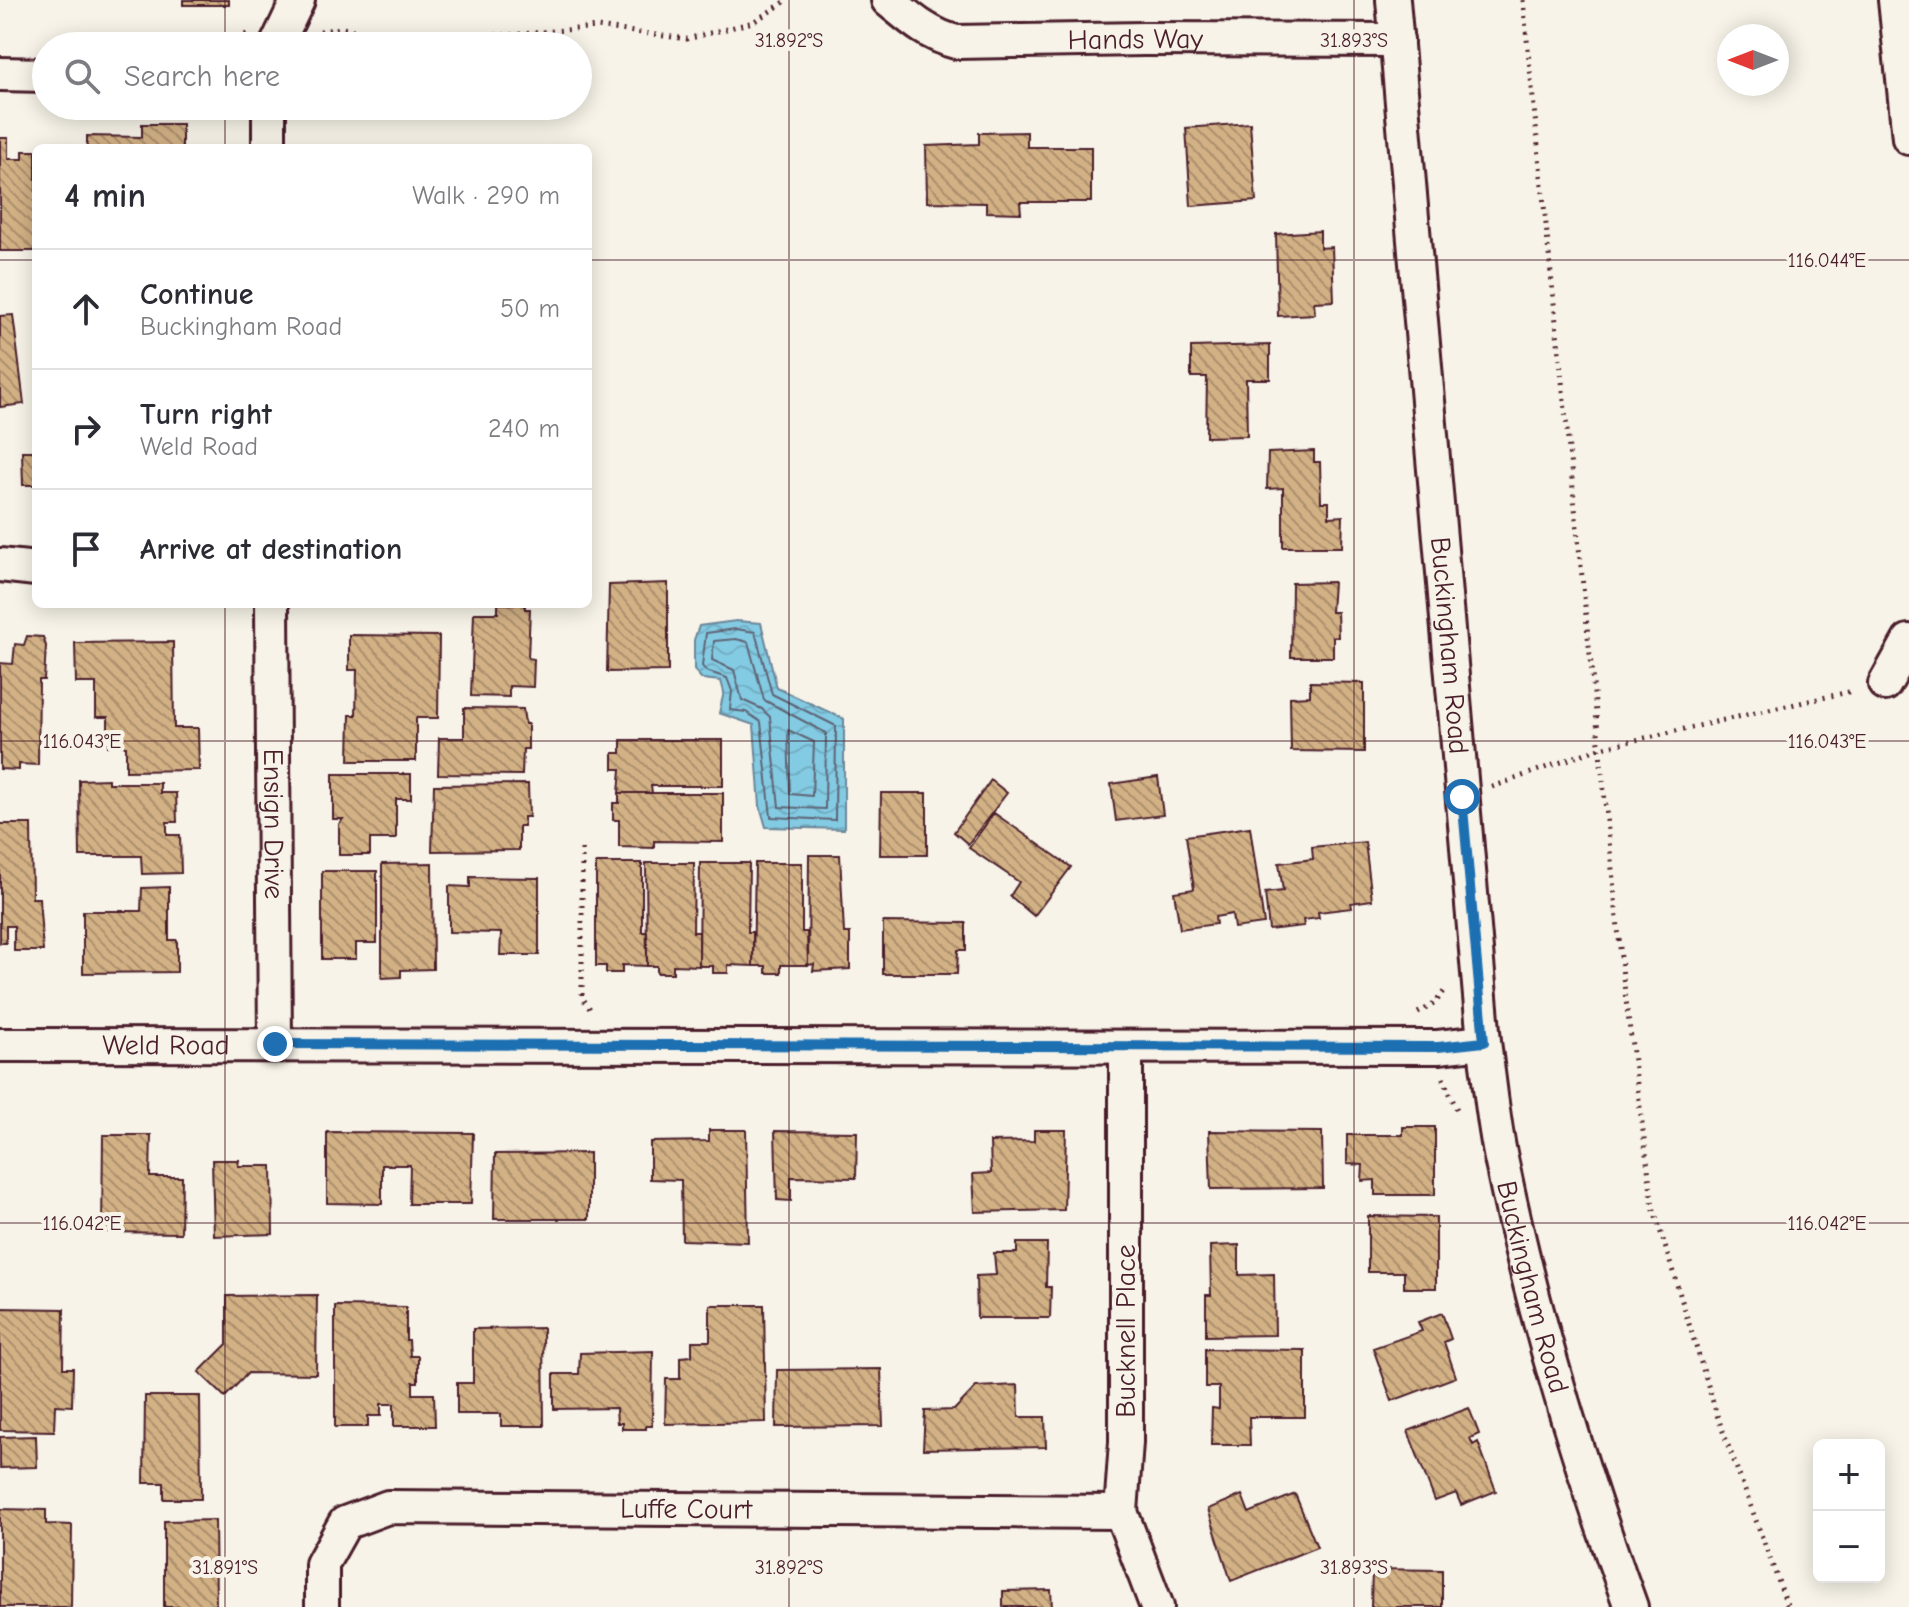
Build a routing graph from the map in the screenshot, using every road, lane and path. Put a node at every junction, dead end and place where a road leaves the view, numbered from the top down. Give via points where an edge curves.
1 (298, 0) edge
2 (788, 0) edge
3 (888, 0) edge
4 (1393, 0) edge
5 (1523, 0) edge
6 (1895, 0) edge
7 (282, 32) edge
8 (319, 32) edge
9 (364, 32) edge
10 (543, 32) edge
11 (1397, 40) junction
12 (0, 74) edge
13 (32, 75) edge
14 (269, 120) edge
15 (1909, 138) edge
16 (269, 144) edge
17 (0, 565) edge
18 (32, 569) edge
19 (272, 608) edge
20 (1909, 641) edge
21 (1885, 684) joint
22 (1600, 748) junction
23 (1462, 797) junction
24 (582, 849) dead end
25 (1447, 979) dead end
26 (1410, 1017) dead end
27 (601, 1018) dead end
28 (1484, 1042) junction
29 (275, 1044) junction
30 (0, 1045) edge
31 (1126, 1047) junction
32 (1121, 1512) junction
33 (322, 1607) edge
34 (1157, 1607) edge
35 (1631, 1607) edge
36 (1788, 1607) edge

1 - 7 street
2 - 10 path via 753,22 687,39 597,27
3 - 11 street, Hands Way via 938,38 956,42
4 - 11 street, Buckingham Road
5 - 22 path
6 - 15 street
8 - 9 path
11 - 23 street, Buckingham Road
12 - 13 street
14 - 16 street
17 - 18 street
19 - 29 street, Ensign Drive
20 - 21 street
21 - 22 path
22 - 23 path
22 - 36 path via 1653,1207 1718,1418
23 - 28 street, Buckingham Road
24 - 27 path via 582,997
25 - 26 path via 1434,1004
28 - 31 street, Weld Road via 1438,1047
28 - 35 street, Buckingham Road via 1501,1159 1528,1280 1565,1413
29 - 30 street, Weld Road
29 - 31 street, Weld Road
31 - 32 street, Bucknell Place via 1126,1442
32 - 33 street, Luffe Court via 388,1507 345,1523 322,1564
32 - 34 street, Bucknell Place

